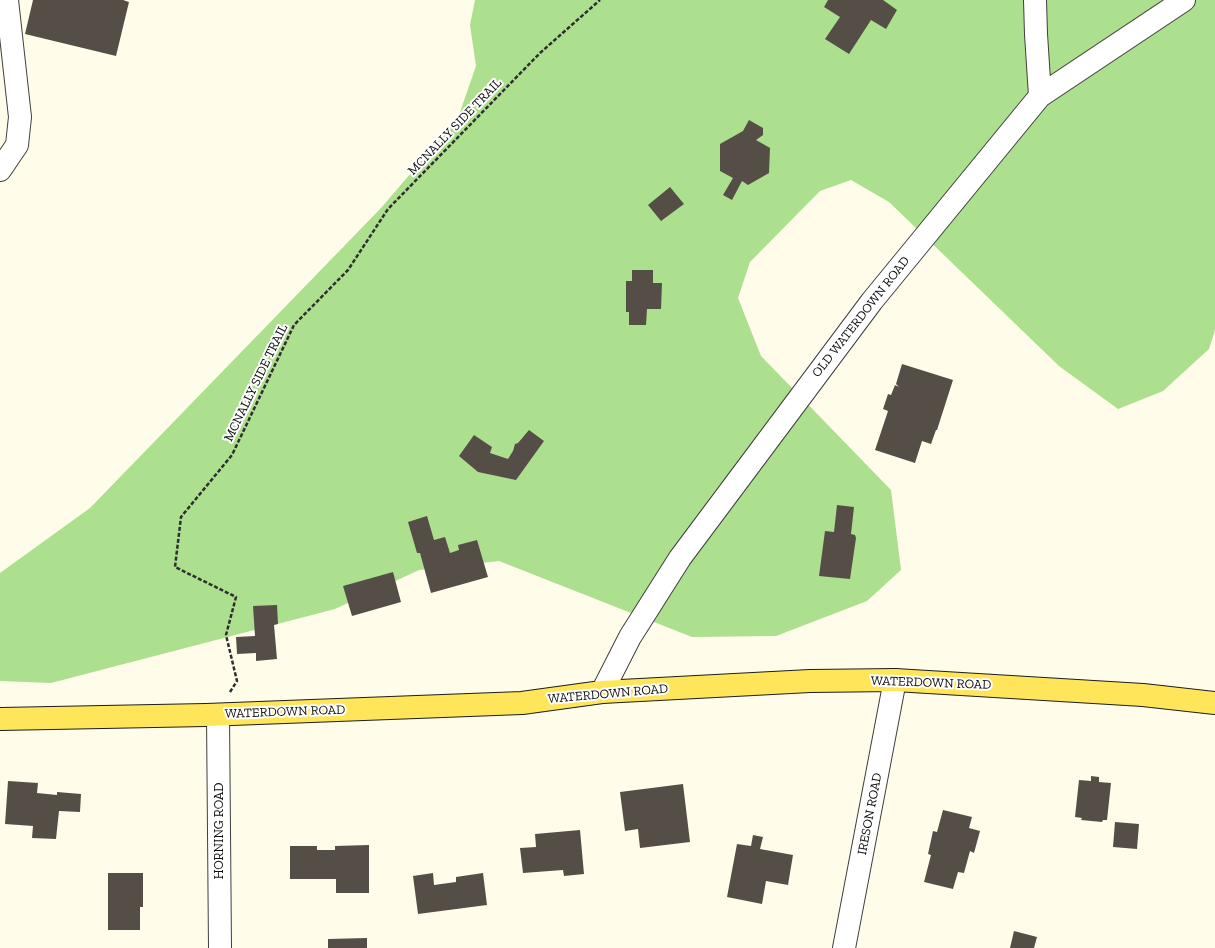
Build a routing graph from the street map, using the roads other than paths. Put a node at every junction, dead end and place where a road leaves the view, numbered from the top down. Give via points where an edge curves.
1 (7, 0) edge
2 (1035, 0) edge
3 (1184, 0) edge
4 (1040, 96) junction
5 (0, 170) edge
6 (895, 680) junction
7 (602, 692) junction
8 (1215, 703) edge
9 (223, 706) junction
10 (0, 719) edge
11 (220, 948) edge
12 (844, 948) edge

1 - 5 street via 20,117 17,145
2 - 4 street
3 - 4 street, OLD WATERDOWN ROAD
4 - 7 street, OLD WATERDOWN ROAD via 872,301 680,558 630,636
6 - 7 main road, WATERDOWN ROAD via 810,681
6 - 8 main road, WATERDOWN ROAD via 1143,694
6 - 12 street, IRESON ROAD
7 - 9 main road, WATERDOWN ROAD via 522,703
9 - 10 main road, WATERDOWN ROAD
9 - 11 street, HORNING ROAD

